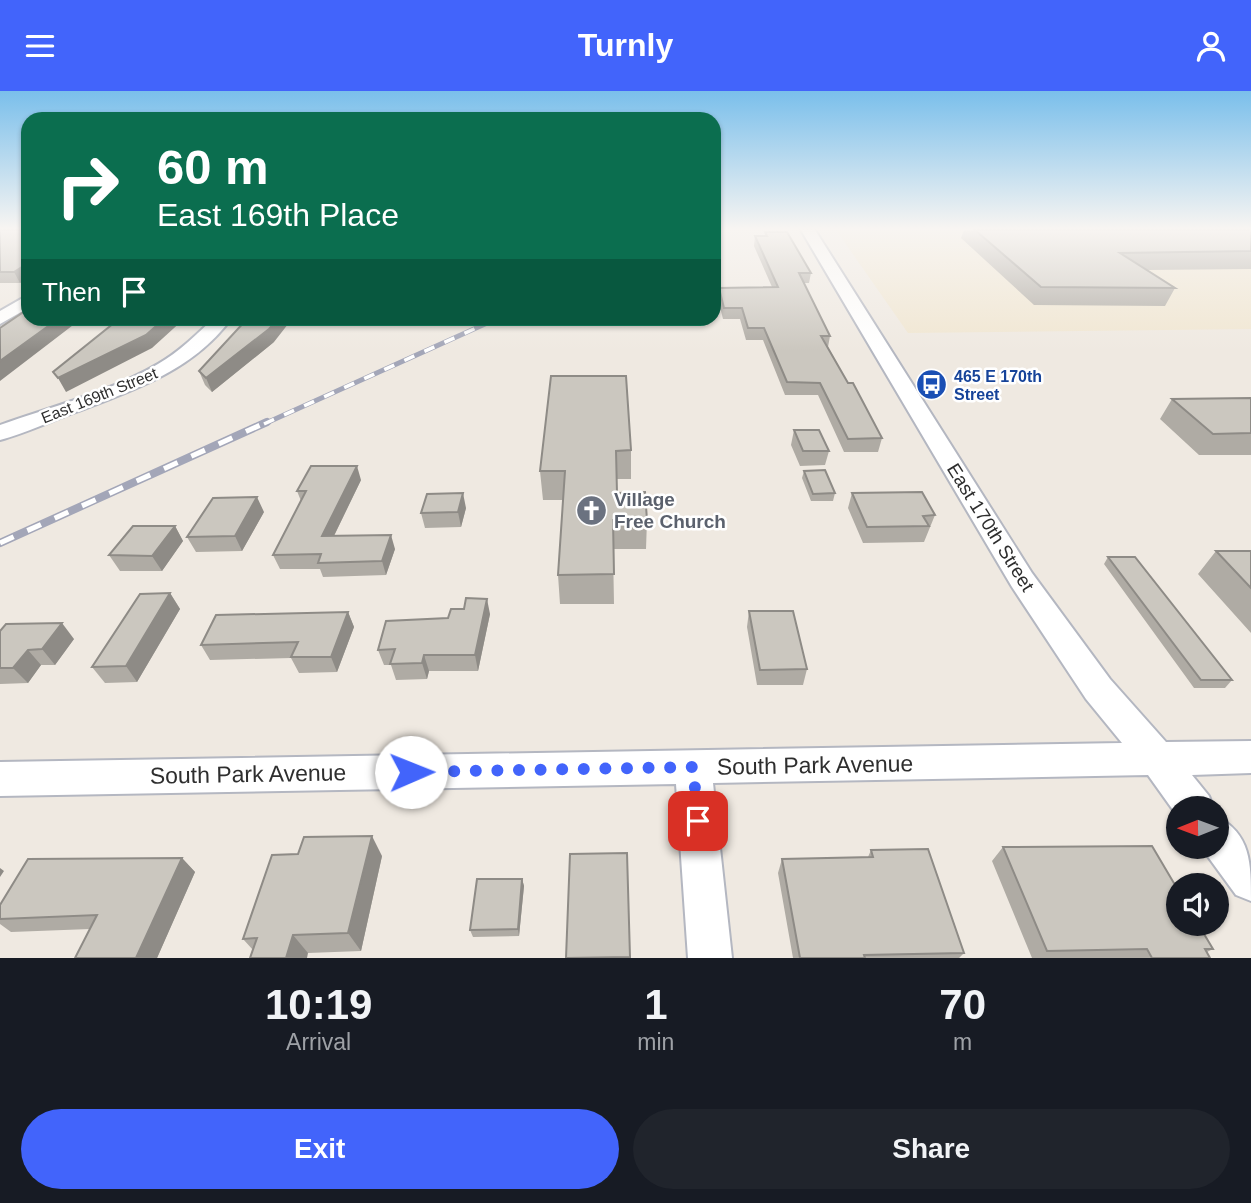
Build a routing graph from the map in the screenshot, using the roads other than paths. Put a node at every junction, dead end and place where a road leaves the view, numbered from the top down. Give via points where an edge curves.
1 (833, 270) edge
2 (0, 296) edge
3 (21, 298) edge
4 (21, 303) edge
5 (0, 319) edge
6 (215, 326) edge
7 (0, 433) edge
8 (1156, 757) junction
9 (1251, 757) edge
10 (693, 767) junction
11 (0, 779) edge
12 (1185, 796) edge
13 (1229, 852) edge
14 (1251, 880) edge
15 (710, 958) edge

1 - 8 street, East 170th Street via 1022,580 1098,689
2 - 3 street
4 - 5 street
6 - 7 street, East 169th Street via 194,348 140,381
8 - 9 street, South Park Avenue
8 - 10 street, South Park Avenue
8 - 12 street, East 170th Street
10 - 11 street, South Park Avenue
10 - 15 street
13 - 14 street

